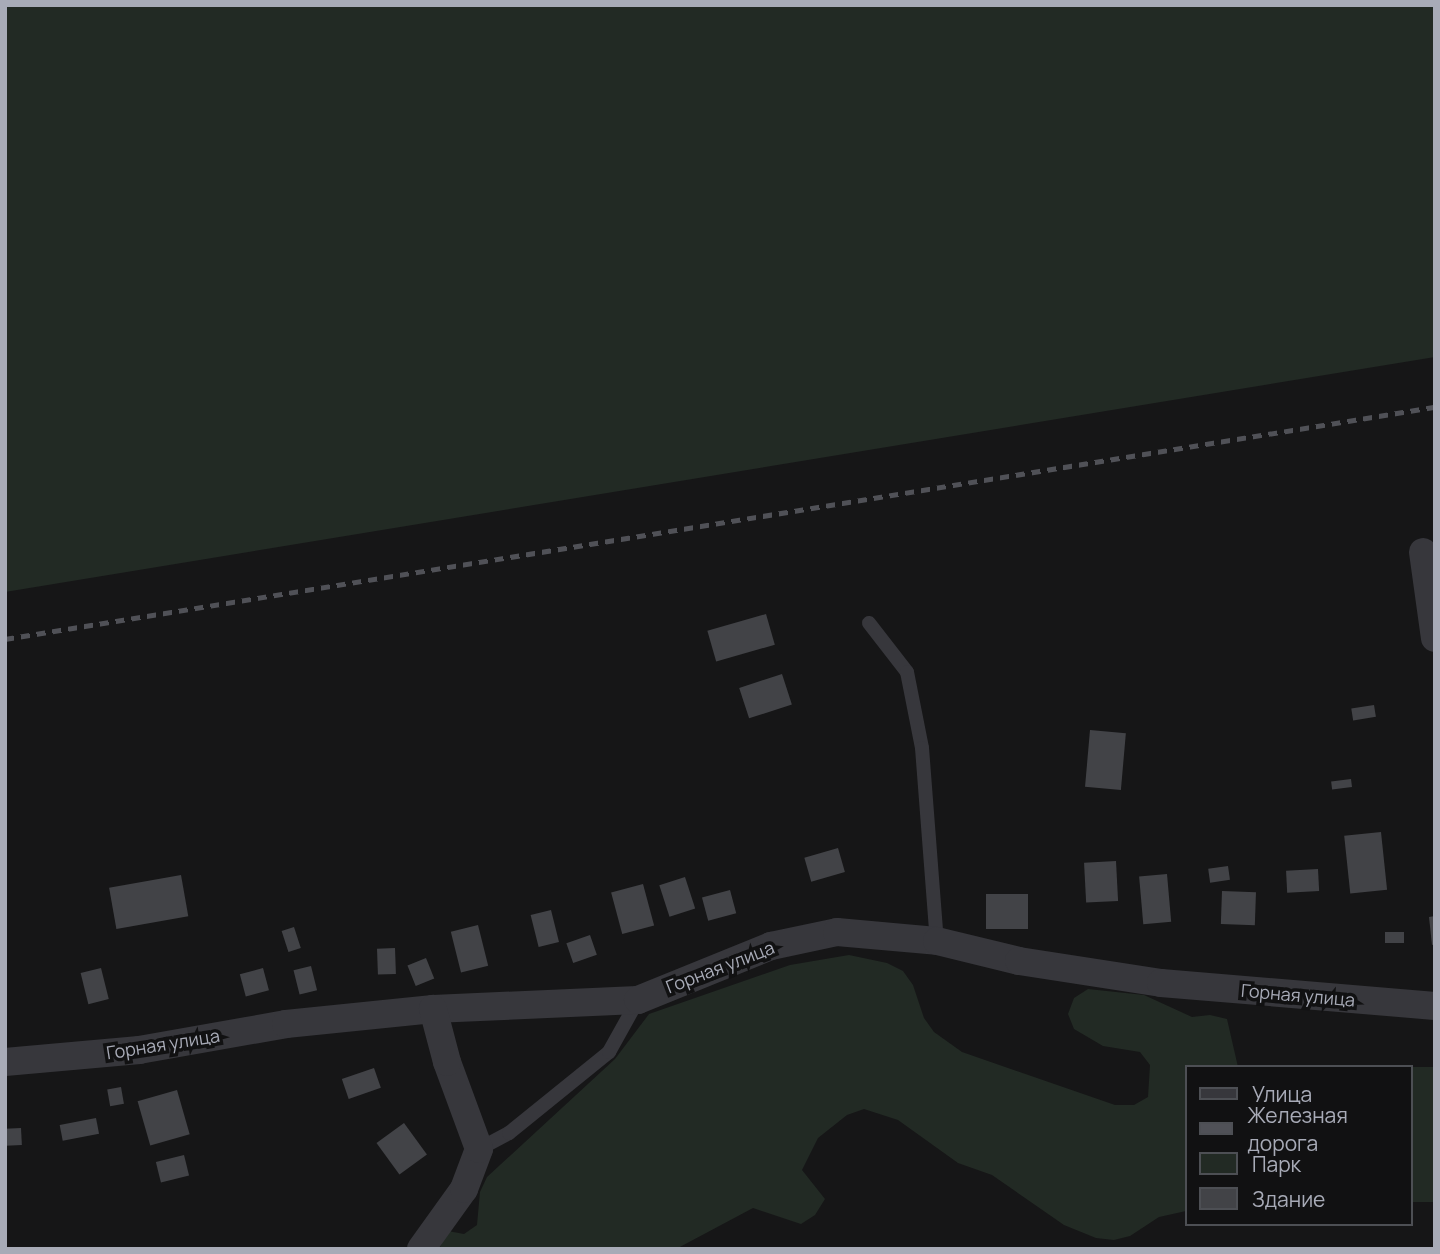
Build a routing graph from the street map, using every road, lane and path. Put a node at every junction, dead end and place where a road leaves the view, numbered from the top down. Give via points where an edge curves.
1 (1423, 552) dead end
2 (869, 623) dead end
3 (1435, 638) edge
4 (937, 941) junction
5 (638, 1000) junction
6 (1435, 1006) edge
7 (433, 1009) junction
8 (5, 1062) edge
9 (479, 1149) junction
10 (421, 1249) edge

1 - 3 street
2 - 4 lane via 907,672 922,748
4 - 5 street, Горная улица via 837,932 771,946
4 - 6 street, Горная улица via 1019,961 1161,983
5 - 7 street, Горная улица
5 - 9 lane via 609,1052 509,1133
7 - 8 street, Горная улица via 286,1024 139,1050
7 - 9 street
9 - 10 street via 464,1189

